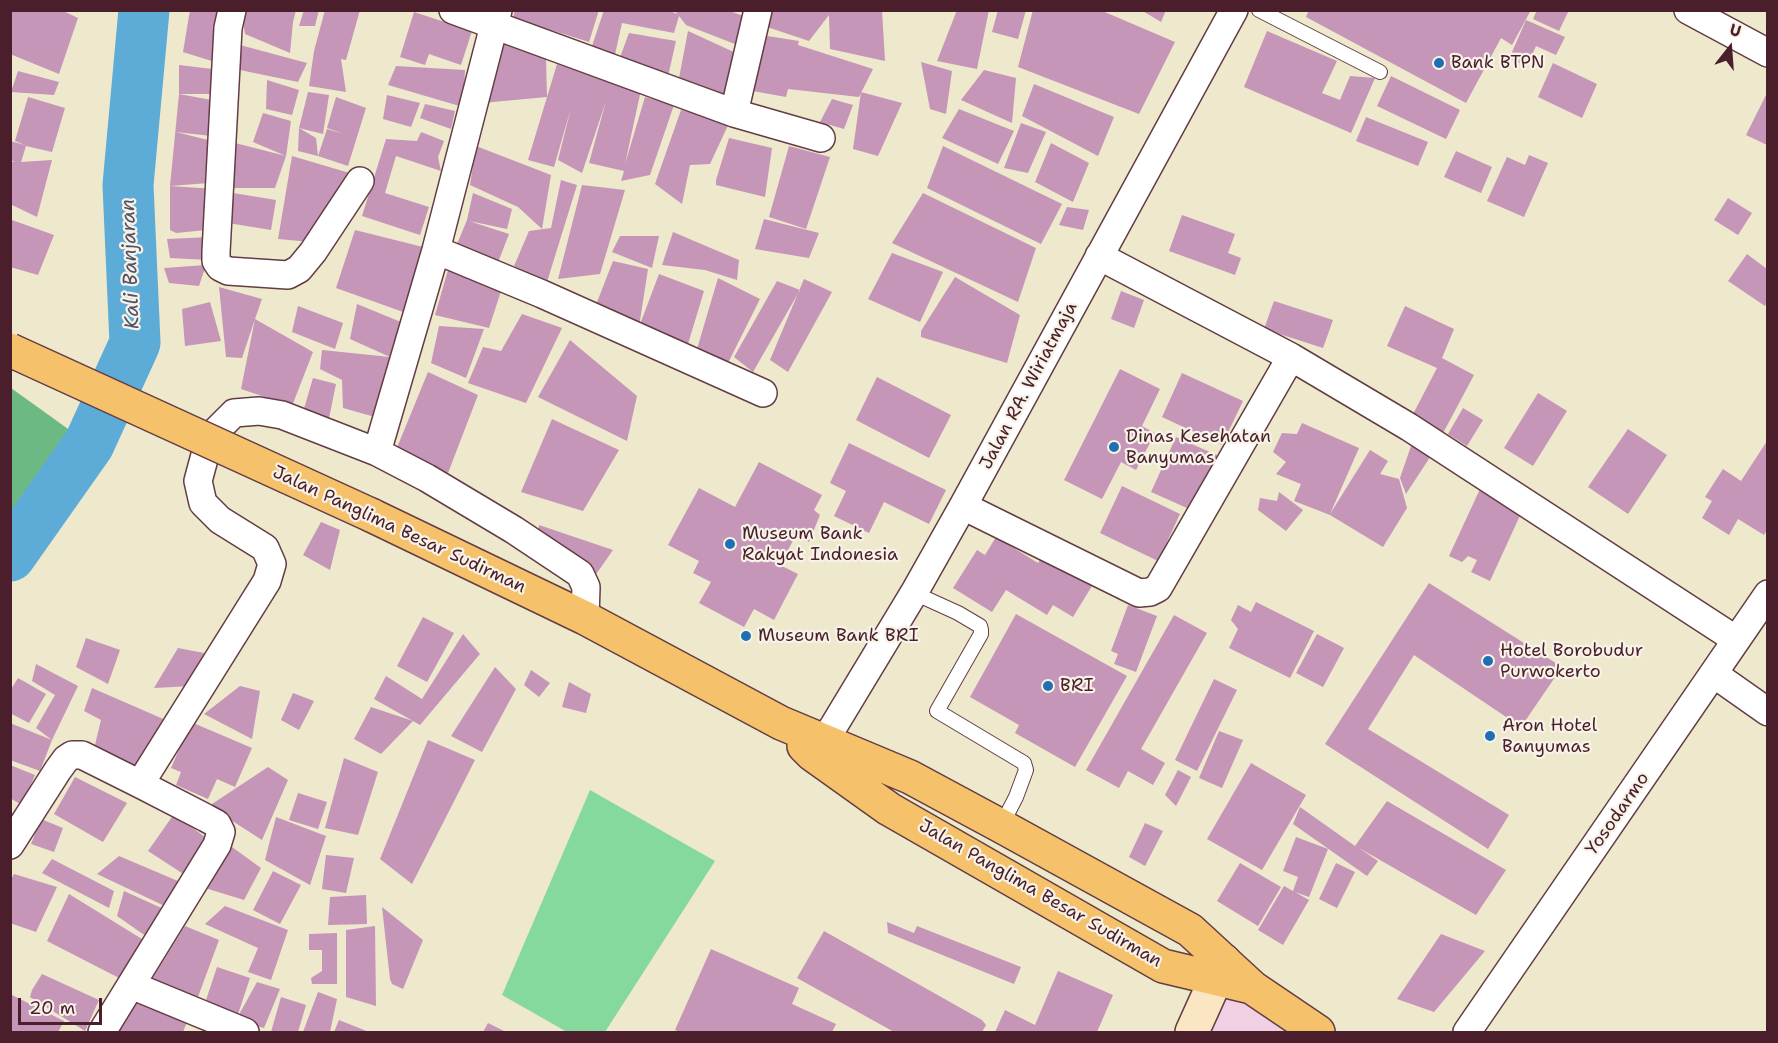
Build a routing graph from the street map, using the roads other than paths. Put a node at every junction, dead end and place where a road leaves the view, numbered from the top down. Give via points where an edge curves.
1 (232, 10) edge
2 (453, 10) edge
3 (758, 10) edge
4 (1234, 10) edge
5 (1258, 10) edge
6 (1688, 10) edge
7 (497, 18) edge
8 (1718, 18) edge
9 (1767, 53) edge
10 (1380, 72) dead end
11 (734, 113) junction
12 (821, 138) dead end
13 (360, 181) dead end
14 (436, 250) junction
15 (1099, 256) junction
16 (10, 350) edge
17 (1291, 357) junction
18 (763, 393) dead end
19 (377, 452) junction
20 (963, 506) junction
21 (914, 592) junction
22 (1767, 594) edge
23 (585, 618) junction
24 (1735, 639) junction
25 (1714, 674) junction
26 (1767, 712) edge
27 (818, 748) junction
28 (140, 784) junction
29 (1001, 826) junction
30 (10, 845) edge
31 (1220, 970) junction
32 (131, 985) junction
33 (102, 1032) edge
34 (245, 1032) edge
35 (1192, 1032) edge
36 (1318, 1032) edge
37 (1467, 1032) edge

1 - 13 street via 216,261 220,267 228,271 288,275 299,269
2 - 7 street
3 - 11 street
4 - 15 street, Jalan RA. Wiriatmaja
5 - 10 lane
6 - 8 street
7 - 11 street
7 - 14 street
8 - 9 street
11 - 12 street
14 - 18 street
14 - 19 street
15 - 17 street
15 - 20 street, Jalan RA. Wiriatmaja
16 - 23 main road, Jalan Panglima Besar Sudirman, bridge
17 - 20 street via 1158,588 1150,592 1139,593
17 - 24 street via 1409,427
19 - 23 street via 427,478 580,574 586,587
19 - 28 street via 282,415 258,411 234,413 217,430 198,481 204,503 220,520 265,548 272,564 267,580
20 - 21 street, Jalan RA. Wiriatmaja
21 - 27 street, Jalan RA. Wiriatmaja
21 - 29 lane via 980,626 981,634 937,711 1024,763 1026,770
22 - 24 street, Yosodarmo
23 - 27 main road, Jalan Panglima Besar Sudirman via 781,723
24 - 25 street, Yosodarmo
25 - 26 street
25 - 37 street, Yosodarmo
27 - 29 main road, Jalan Panglima Besar Sudirman via 910,777
27 - 31 main road, Jalan Panglima Besar Sudirman via 889,809 1163,966
28 - 30 street via 82,755 72,755 58,770
28 - 32 street via 217,824 221,832 218,845
29 - 31 main road, Jalan Panglima Besar Sudirman via 1190,930
31 - 35 main road
31 - 36 main road, Jalan Panglima Besar Sudirman
32 - 33 street
32 - 34 street

